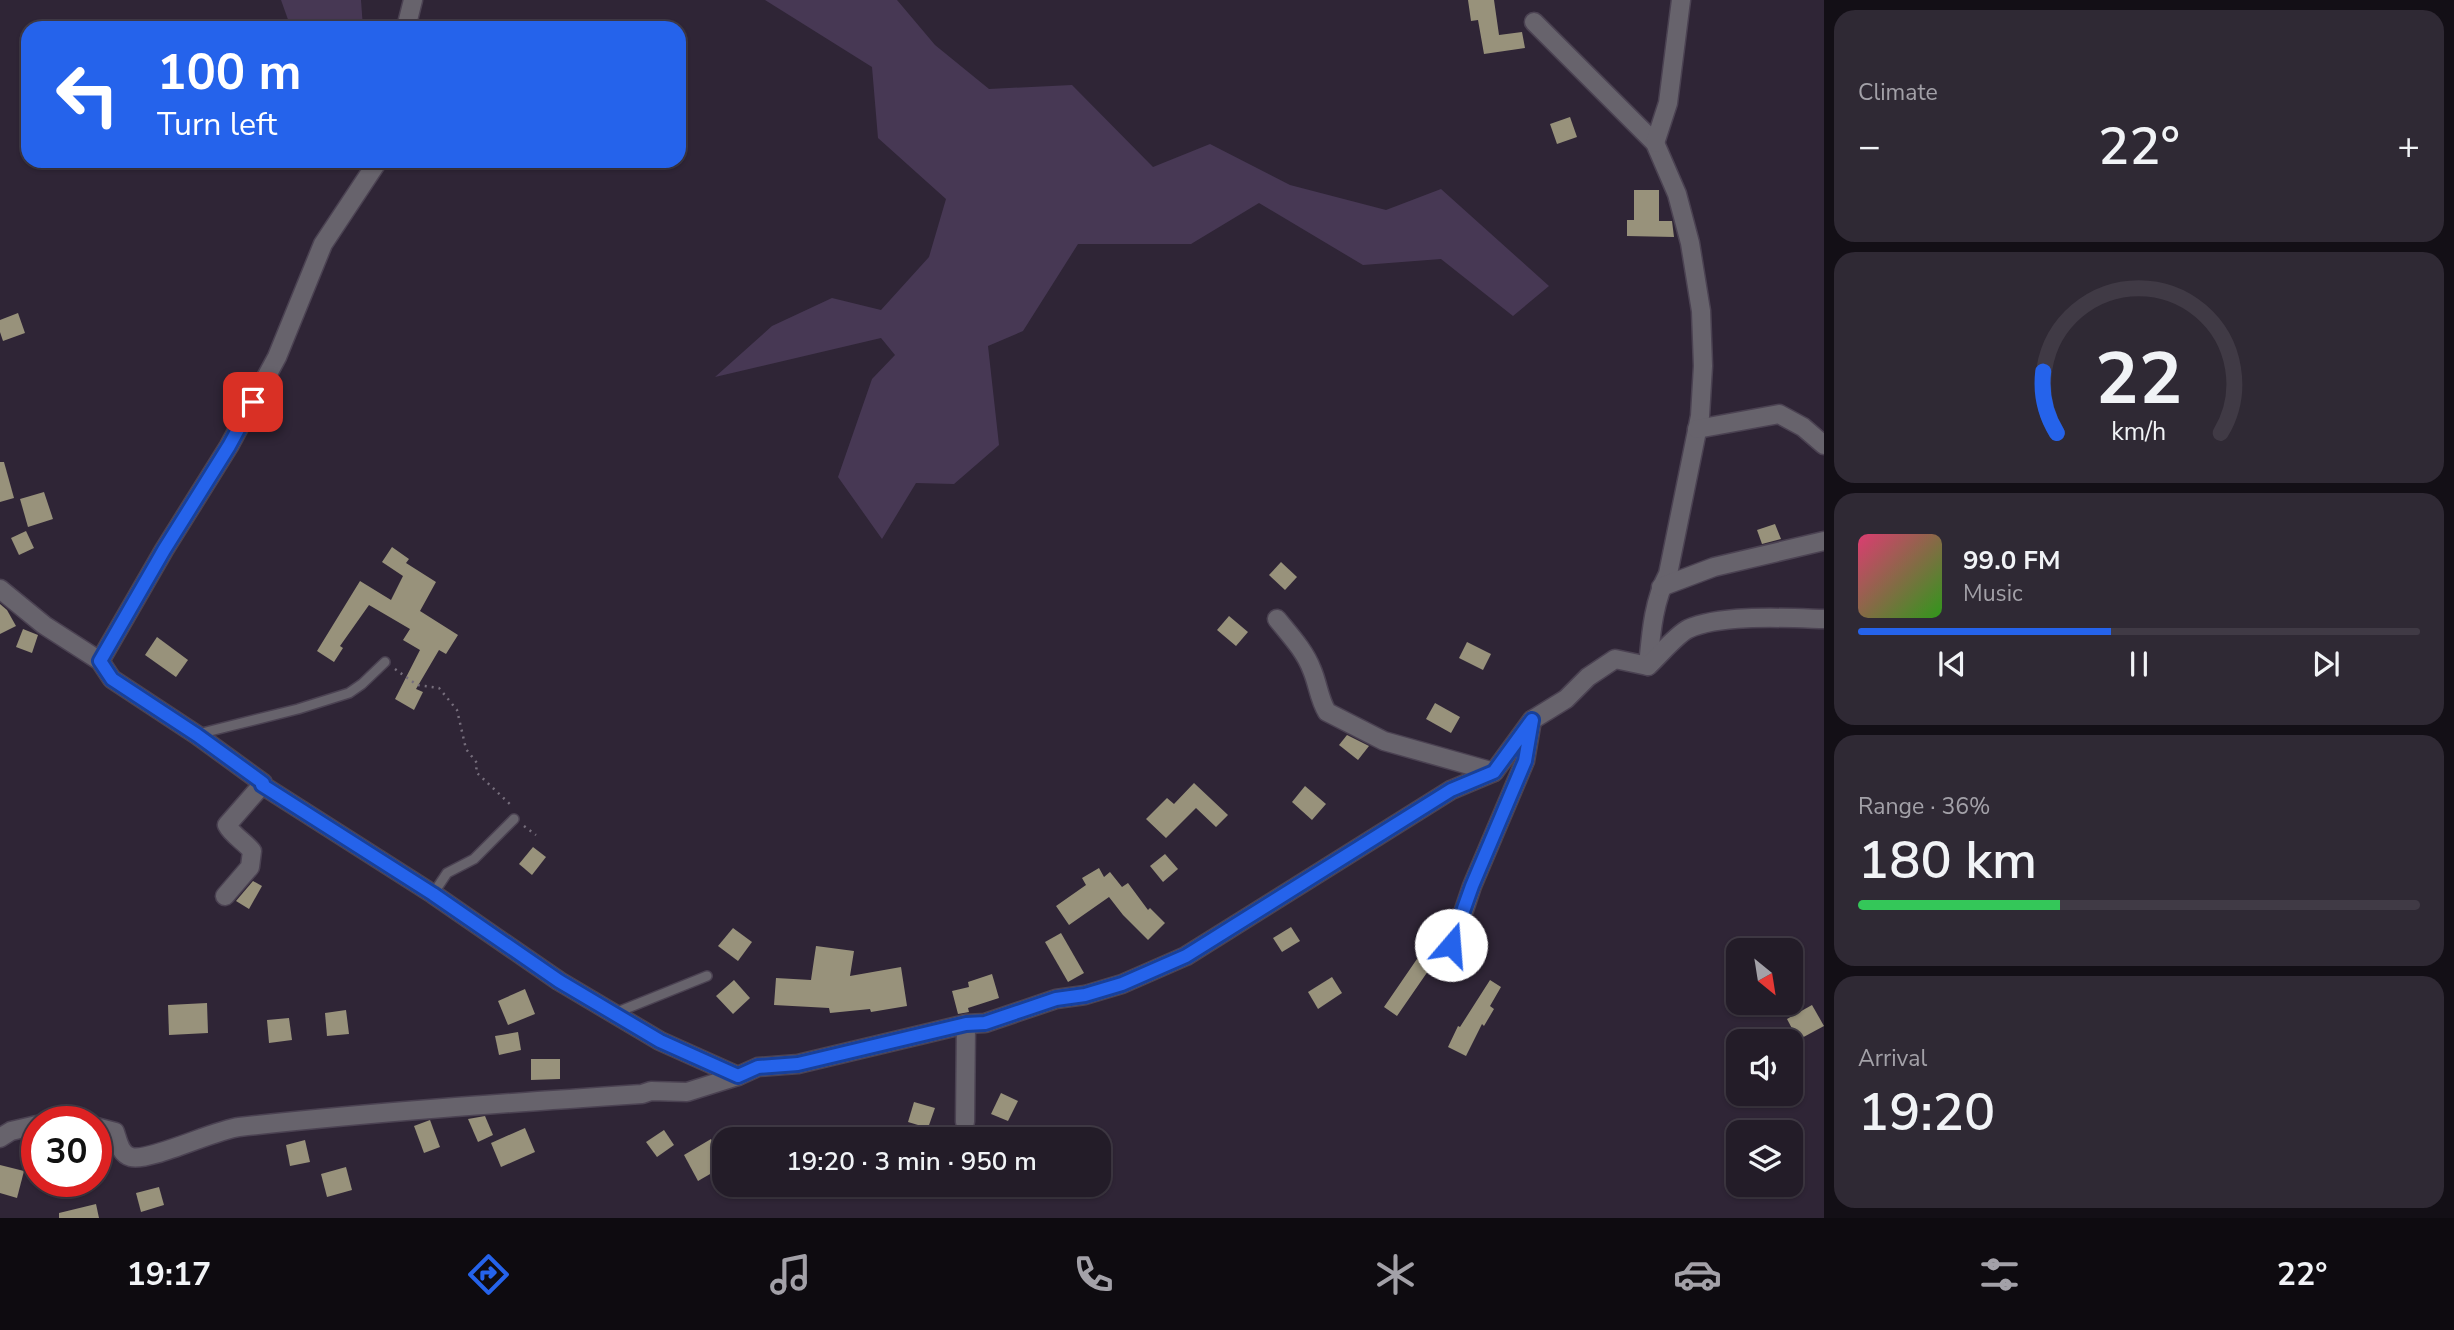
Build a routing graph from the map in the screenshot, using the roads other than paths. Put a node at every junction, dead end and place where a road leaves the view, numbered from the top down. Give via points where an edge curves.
1 (413, 0) edge
2 (1681, 0) edge
3 (408, 21) edge
4 (1534, 22) dead end
5 (1655, 143) junction
6 (373, 168) edge
7 (1697, 429) junction
8 (1824, 445) edge
9 (1824, 541) edge
10 (1661, 587) junction
11 (0, 589) edge
12 (1278, 619) dead end
13 (1824, 619) edge
14 (100, 661) junction
15 (385, 662) road end
16 (1648, 666) junction
17 (1532, 720) junction
18 (197, 735) junction
19 (1494, 772) junction
20 (262, 785) junction
21 (514, 819) road end
22 (433, 894) junction
23 (225, 896) dead end
24 (1444, 967) dead end
25 (707, 976) dead end
26 (615, 1013) junction
27 (966, 1024) junction
28 (738, 1076) junction
29 (965, 1122) dead end
30 (21, 1129) edge
31 (112, 1131) edge
32 (0, 1138) edge

1 - 3 street
2 - 5 street via 1668,103
4 - 5 street
5 - 7 street via 1677,194 1701,311 1703,366
6 - 14 street via 323,244 277,357 229,446
7 - 8 street via 1779,414
7 - 10 street via 1668,574
9 - 10 street via 1714,567
10 - 16 street
11 - 14 street via 44,625
12 - 19 street via 1312,669 1327,712 1384,741
13 - 16 street via 1714,622 1687,630
14 - 18 street via 112,679
15 - 18 lane via 349,693
16 - 17 street via 1615,659
17 - 19 street
17 - 24 street via 1525,761 1472,886
18 - 20 street
19 - 27 street via 1451,790 1186,956 1122,984 1056,999 985,1023
20 - 22 street
20 - 23 street via 227,825 252,851 250,867
21 - 22 lane via 474,859 447,873
22 - 26 street via 559,981
25 - 26 lane
26 - 28 street via 660,1041
27 - 28 street via 798,1064 758,1067
27 - 29 street
28 - 31 street via 687,1092 369,1113 231,1128 147,1156 131,1157 122,1151
30 - 32 street

